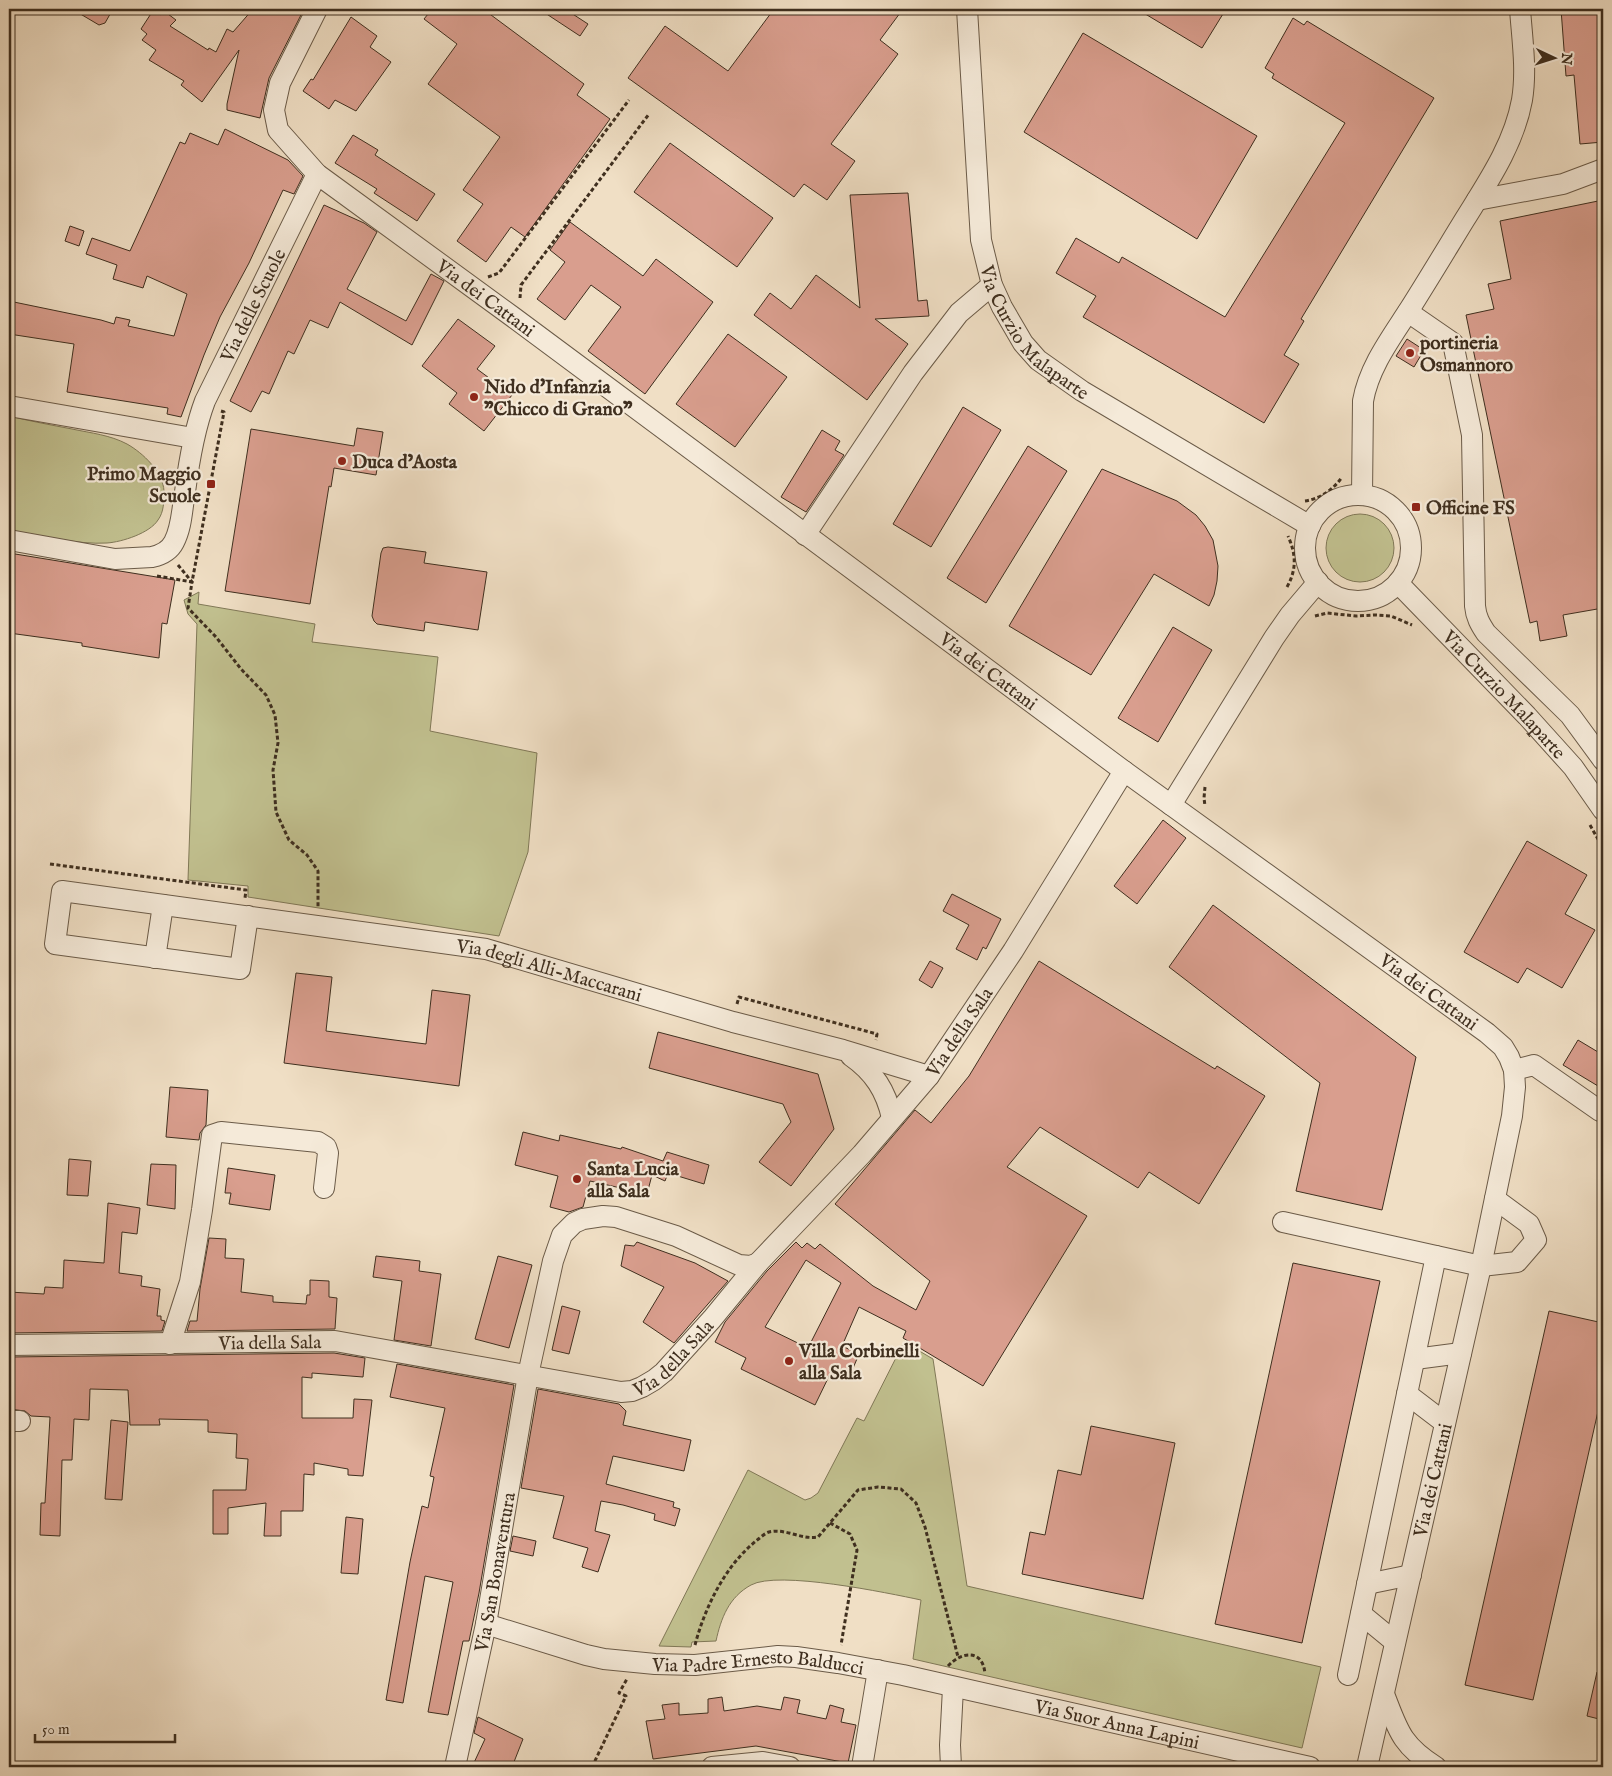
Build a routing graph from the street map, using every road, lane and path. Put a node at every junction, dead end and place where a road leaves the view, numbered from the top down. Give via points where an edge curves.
1 (316, 9) edge
2 (967, 9) edge
3 (1520, 9) edge
4 (629, 100) dead end
5 (649, 114) dead end
6 (1603, 169) edge
7 (317, 174) junction
8 (1477, 200) junction
9 (992, 285) junction
10 (472, 287) junction
11 (1408, 312) junction
12 (513, 317) junction
13 (9, 406) edge
14 (218, 409) dead end
15 (193, 438) junction
16 (1344, 475) dead end
17 (1362, 495) junction
18 (1299, 502) dead end
19 (1310, 526) junction
20 (1283, 530) dead end
21 (805, 536) junction
22 (9, 540) edge
23 (166, 551) junction
24 (192, 582) junction
25 (1318, 582) junction
26 (1398, 583) junction
27 (1286, 587) dead end
28 (1314, 616) dead end
29 (1414, 627) dead end
30 (1603, 760) edge
31 (1124, 771) junction
32 (1205, 780) dead end
33 (1171, 805) junction
34 (1603, 810) edge
35 (1200, 826) junction
36 (50, 864) dead end
37 (163, 905) junction
38 (246, 908) junction
39 (309, 908) dead end
40 (318, 917) junction
41 (155, 958) junction
42 (735, 1012) dead end
43 (875, 1048) dead end
44 (843, 1050) junction
45 (1514, 1070) junction
46 (929, 1076) junction
47 (1600, 1111) dead end
48 (892, 1118) junction
49 (324, 1188) dead end
50 (1494, 1198) junction
51 (1283, 1222) dead end
52 (1436, 1256) junction
53 (1481, 1266) junction
54 (746, 1271) junction
55 (170, 1344) junction
56 (9, 1345) edge
57 (1461, 1353) junction
58 (1415, 1359) junction
59 (528, 1375) junction
60 (1407, 1394) junction
61 (1445, 1422) junction
62 (830, 1523) junction
63 (1411, 1575) junction
64 (1367, 1584) junction
65 (1361, 1614) junction
66 (486, 1624) junction
67 (1396, 1642) junction
68 (695, 1645) dead end
69 (840, 1648) dead end
70 (958, 1657) junction
71 (878, 1670) junction
72 (630, 1674) dead end
73 (1348, 1675) dead end
74 (949, 1679) junction
75 (986, 1680) dead end
76 (1384, 1694) junction
77 (455, 1767) edge
78 (592, 1767) edge
79 (712, 1767) edge
80 (790, 1767) edge
81 (862, 1767) edge
82 (951, 1767) edge
83 (1310, 1767) edge
84 (1367, 1767) edge
85 (1371, 1767) edge
86 (1376, 1767) edge
87 (1436, 1767) edge

1 - 7 street, Via dei Cattani via 280,83 274,110 278,130
2 - 9 street, Via Curzio Malaparte via 981,240
3 - 8 street via 1524,74 1522,99 1506,149
4 - 10 path via 499,273 477,280
5 - 12 path via 521,285 519,308
6 - 8 street via 1563,184
7 - 10 street, Via dei Cattani
7 - 15 street, Via delle Scuole via 205,401
8 - 11 street
9 - 19 street, Via Curzio Malaparte via 1023,343 1038,360 1090,396
9 - 21 street via 959,313 913,373
10 - 12 street, Via dei Cattani
11 - 17 street via 1365,386 1362,401
11 - 30 street via 1453,343 1472,434 1475,606 1480,625 1570,715
12 - 21 street, Via dei Cattani
13 - 15 street
14 - 24 path via 224,412
15 - 23 street, Via delle Scuole via 180,524
16 - 18 path via 1324,494
17 - 19 street via 1330,503
17 - 26 street via 1390,505 1408,529 1410,561
19 - 25 street via 1306,556
20 - 27 path via 1295,557
21 - 31 street, Via dei Cattani
22 - 23 street via 115,559 152,557
23 - 24 path
24 - 40 path via 188,608 266,695 275,715 278,743 273,770 276,812 289,840 308,855 318,871
25 - 26 street via 1338,596 1360,601 1381,596
25 - 33 street via 1274,638
26 - 34 street, Via Curzio Malaparte via 1573,767
28 - 29 path via 1327,613 1391,616
31 - 33 street, Via dei Cattani
31 - 46 street, Via della Sala via 1012,951
32 - 35 path via 1207,816
33 - 35 street, Via dei Cattani
35 - 45 street, Via dei Cattani via 1487,1033 1503,1047
36 - 38 path via 246,890
37 - 38 street, Via degli Alli-Maccarani
37 - 41 street
37 - 41 street, Via degli Alli-Maccarani via 62,892 55,944
38 - 40 street, Via degli Alli-Maccarani
38 - 41 street via 240,969
39 - 40 path
40 - 44 street, Via degli Alli-Maccarani via 502,952 733,1022
42 - 43 path via 739,997 877,1034
44 - 46 street, Via degli Alli-Maccarani
44 - 48 street, Via degli Alli-Maccarani via 875,1077 886,1097
45 - 47 street via 1534,1065
45 - 50 street, Via dei Cattani via 1512,1116
46 - 48 street, Via della Sala
48 - 54 street, Via della Sala via 862,1154
49 - 55 street via 328,1153 326,1147 318,1142 221,1132 212,1135 190,1282
50 - 53 street, Via dei Cattani
50 - 53 street via 1529,1224 1536,1240 1517,1262
51 - 52 street
52 - 53 street
52 - 58 street
53 - 57 street, Via dei Cattani
54 - 59 street, Via della Sala via 712,1319 664,1372 632,1391 621,1392
54 - 59 street via 676,1236 630,1220 603,1216 583,1218 562,1235 556,1246
55 - 56 street, Via della Sala
55 - 59 street, Via della Sala via 335,1341
57 - 58 street
57 - 61 street, Via dei Cattani
58 - 60 street
59 - 66 street, Via San Bonaventura
60 - 61 street
60 - 64 street
61 - 63 street, Via dei Cattani
62 - 68 path via 818,1537 768,1532 748,1548 721,1581
62 - 69 path via 850,1534 857,1550
62 - 70 path via 858,1490 878,1487 900,1489 916,1503
63 - 64 street
63 - 67 street, Via dei Cattani
64 - 65 street
65 - 67 street
65 - 73 street
66 - 71 street, Via Padre Ernesto Balducci via 604,1659 695,1665 778,1656 811,1658
66 - 77 street, Via San Bonaventura
67 - 76 street, Via dei Cattani
70 - 74 path
70 - 75 path via 965,1654 979,1659 984,1664
71 - 74 street, Via Padre Ernesto Balducci
71 - 81 street
72 - 78 path via 620,1693 626,1696
74 - 82 street
74 - 83 street, Via Suor Anna Lapini
76 - 84 street, Via dei Cattani
76 - 87 street via 1408,1746
79 - 80 street via 763,1762
85 - 86 street

